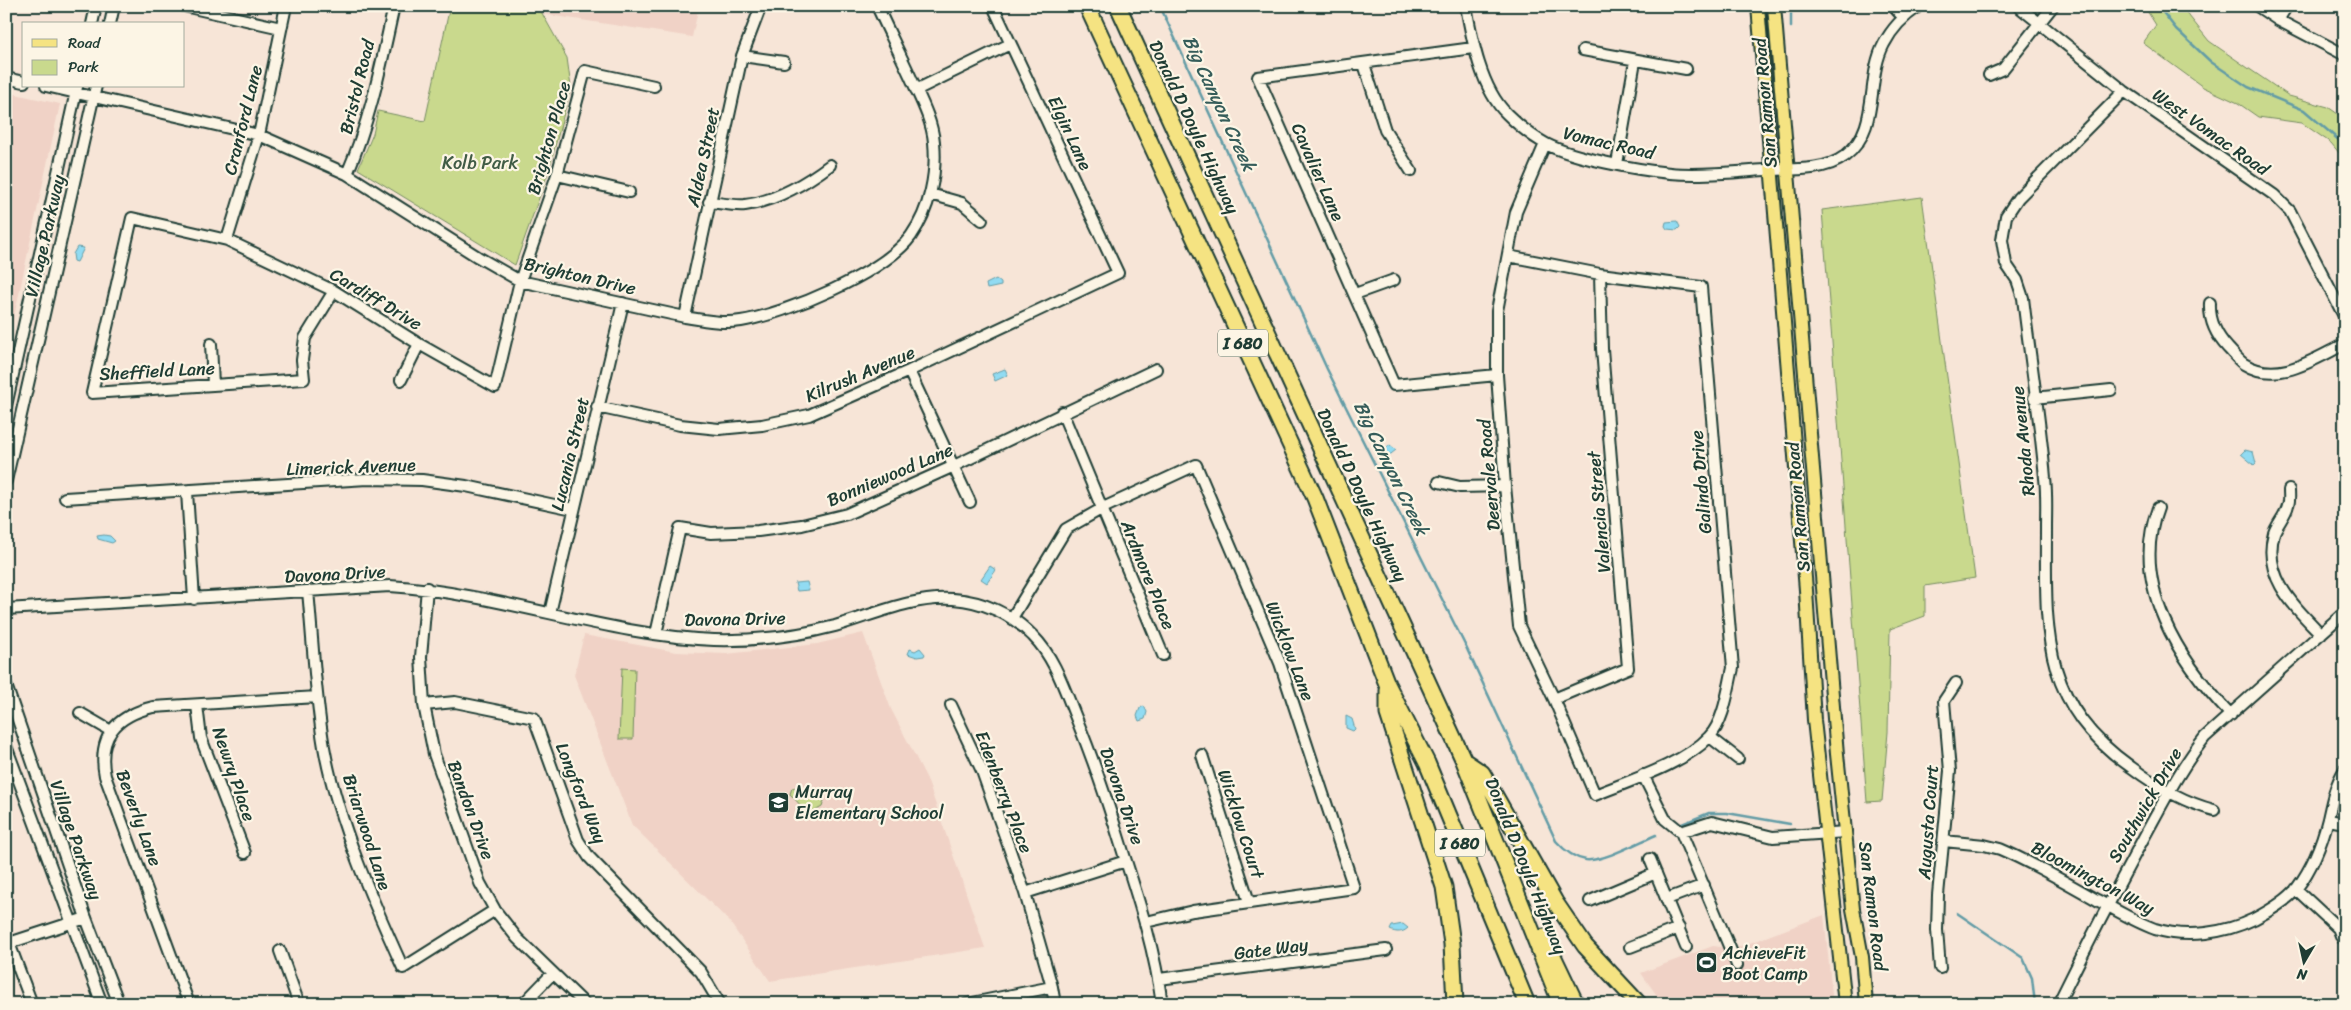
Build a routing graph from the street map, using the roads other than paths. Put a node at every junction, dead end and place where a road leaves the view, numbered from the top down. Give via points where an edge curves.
1 (96, 6) edge
2 (114, 6) edge
3 (184, 6) edge
4 (286, 6) edge
5 (394, 6) edge
6 (761, 6) edge
7 (877, 6) edge
8 (994, 6) edge
9 (1087, 6) edge
10 (1118, 6) edge
11 (1466, 6) edge
12 (1758, 6) edge
13 (1774, 6) edge
14 (1893, 6) edge
15 (1919, 6) edge
16 (2018, 6) edge
17 (2053, 6) edge
18 (2257, 6) edge
19 (2287, 6) edge
20 (1903, 17) junction
21 (2278, 20) junction
22 (92, 22) edge
23 (110, 22) edge
24 (2040, 23) junction
25 (281, 28) junction
26 (1010, 44) junction
27 (1473, 48) junction
28 (1583, 50) dead end
29 (2345, 55) edge
30 (742, 56) junction
31 (1635, 61) junction
32 (784, 62) dead end
33 (1364, 64) junction
34 (1686, 70) dead end
35 (1989, 75) dead end
36 (6, 78) edge
37 (22, 82) edge
38 (654, 86) dead end
39 (77, 89) edge
40 (916, 90) junction
41 (94, 91) edge
42 (2124, 91) junction
43 (259, 135) junction
44 (1545, 144) junction
45 (1617, 164) junction
46 (830, 165) dead end
47 (1788, 169) junction
48 (1770, 170) junction
49 (1411, 171) dead end
50 (347, 174) junction
51 (557, 175) junction
52 (629, 192) dead end
53 (930, 194) junction
54 (709, 202) junction
55 (132, 218) joint
56 (982, 220) dead end
57 (227, 240) junction
58 (1508, 256) junction
59 (1118, 273) joint
60 (1600, 274) junction
61 (1394, 280) dead end
62 (520, 281) junction
63 (334, 291) junction
64 (1355, 294) junction
65 (623, 303) junction
66 (2210, 303) dead end
67 (685, 317) junction
68 (2345, 318) edge
69 (211, 344) dead end
70 (419, 344) junction
71 (2345, 344) edge
72 (1156, 369) dead end
73 (909, 371) junction
74 (1497, 375) junction
75 (401, 380) dead end
76 (213, 384) junction
77 (2111, 390) dead end
78 (2034, 398) junction
79 (6, 406) edge
80 (598, 407) junction
81 (1062, 412) junction
82 (954, 466) junction
83 (6, 481) edge
84 (1438, 482) dead end
85 (1505, 486) junction
86 (2289, 490) dead end
87 (188, 492) junction
88 (65, 498) dead end
89 (970, 502) dead end
90 (1103, 508) junction
91 (2158, 508) dead end
92 (573, 509) junction
93 (427, 588) junction
94 (308, 591) junction
95 (194, 598) junction
96 (6, 609) edge
97 (2345, 612) edge
98 (550, 613) junction
99 (1012, 618) junction
100 (656, 634) junction
101 (2321, 634) junction
102 (1163, 655) dead end
103 (1956, 683) dead end
104 (1388, 684) junction
105 (6, 685) edge
106 (317, 697) junction
107 (1554, 698) junction
108 (197, 704) junction
109 (424, 705) junction
110 (950, 705) dead end
111 (80, 713) dead end
112 (2231, 715) junction
113 (111, 731) junction
114 (1710, 737) junction
115 (6, 746) edge
116 (1202, 755) dead end
117 (1738, 759) dead end
118 (1464, 761) junction
119 (2345, 769) edge
120 (1643, 774) junction
121 (2169, 790) junction
122 (1595, 795) joint
123 (2214, 810) dead end
124 (2328, 820) junction
125 (2345, 824) edge
126 (1681, 832) junction
127 (1846, 832) junction
128 (1826, 833) junction
129 (1944, 841) junction
130 (245, 853) dead end
131 (1500, 854) junction
132 (1650, 859) dead end
133 (1126, 861) junction
134 (1656, 873) junction
135 (1704, 885) junction
136 (2296, 889) junction
137 (1025, 893) junction
138 (1667, 899) junction
139 (1590, 901) dead end
140 (1249, 902) junction
141 (2107, 906) junction
142 (495, 910) junction
143 (86, 918) junction
144 (1146, 922) junction
145 (72, 923) junction
146 (1678, 928) junction
147 (2342, 938) dead end
148 (8, 944) edge
149 (1630, 947) dead end
150 (1686, 947) dead end
151 (1386, 950) dead end
152 (280, 951) dead end
153 (1738, 965) dead end
154 (1940, 968) dead end
155 (553, 972) junction
156 (1159, 979) junction
157 (1052, 987) junction
158 (32, 1004) edge
159 (102, 1004) edge
160 (119, 1004) edge
161 (189, 1004) edge
162 (299, 1004) edge
163 (523, 1004) edge
164 (585, 1004) edge
165 (720, 1004) edge
166 (968, 1004) edge
167 (1055, 1004) edge
168 (1162, 1004) edge
169 (1455, 1004) edge
170 (1527, 1004) edge
171 (1561, 1004) edge
172 (1576, 1004) edge
173 (1639, 1004) edge
174 (1844, 1004) edge
175 (1866, 1004) edge
176 (2058, 1004) edge

1 - 22 street
2 - 23 street
3 - 25 street
4 - 25 street, Cranford Lane
5 - 50 street, Bristol Road via 370,115
6 - 30 street, Aldea Street
7 - 40 street, Brighton Drive
8 - 26 street, Elgin Lane
9 - 104 highway, I 680 via 1315,498
10 - 118 highway, Donald D Doyle Highway / I 680
11 - 27 street, Vomac Road
12 - 48 main road, San Ramon Road
13 - 47 main road, San Ramon Road
14 - 20 street
15 - 20 street
16 - 24 street, West Vomac Road
17 - 24 street
18 - 21 street
19 - 21 street
20 - 47 street via 1883,45 1876,65 1864,132 1854,148 1832,162
21 - 29 street
24 - 35 street via 2003,69
24 - 42 street, West Vomac Road
25 - 43 street, Cranford Lane
26 - 40 street
26 - 59 street, Elgin Lane
27 - 33 street, Cavalier Lane
27 - 44 street, Vomac Road via 1486,83 1506,113
28 - 31 street
30 - 32 street
30 - 54 street, Aldea Street
31 - 34 street
31 - 45 street
33 - 49 street via 1385,130
33 - 64 street, Cavalier Lane via 1258,77
36 - 37 street
38 - 51 street, Brighton Place via 585,71
39 - 41 street, Brighton Drive
39 - 79 street, Village Parkway
40 - 53 street, Brighton Drive via 934,140 935,169
41 - 43 street, Brighton Drive
41 - 83 street, Village Parkway
42 - 68 street, West Vomac Road via 2274,195 2290,211
42 - 78 street, Rhoda Avenue via 2018,198 2006,216 2002,240 2006,264 2017,280 2023,298
43 - 50 street, Brighton Drive
43 - 57 street, Cranford Lane
44 - 45 street, Vomac Road
44 - 58 street, Deervale Road via 1516,212
45 - 48 street, Vomac Road via 1671,173
46 - 54 street via 811,180 763,200 744,205
47 - 48 street
47 - 127 main road, San Ramon Road via 1823,599
48 - 128 main road, San Ramon Road
50 - 62 street, Brighton Drive
51 - 52 street
51 - 62 street, Brighton Place
53 - 56 street via 962,203
53 - 67 street, Brighton Drive via 910,237 891,256 866,272 816,297 766,316 739,321
54 - 67 street, Aldea Street
55 - 57 street, Cardiff Drive
55 - 76 street, Sheffield Lane via 92,393
57 - 63 street, Cardiff Drive
58 - 60 street, Galindo Drive
58 - 74 street, Deervale Road via 1497,311
59 - 73 street, Kilrush Avenue
60 - 107 street, Valencia Street via 1602,349 1628,668
60 - 114 street, Galindo Drive via 1701,287 1733,668 1724,709
61 - 64 street
62 - 65 street, Brighton Drive
62 - 70 street, Cardiff Drive via 495,387
63 - 70 street, Cardiff Drive
63 - 76 street, Sheffield Lane via 305,338 304,379
64 - 74 street, Cavalier Lane via 1394,385
65 - 67 street, Brighton Drive
65 - 80 street, Lucania Street
66 - 71 street via 2213,327 2224,344 2242,363 2256,370 2286,371
69 - 76 street
70 - 75 street
72 - 81 street, Bonniewood Lane
73 - 80 street, Kilrush Avenue via 809,415 762,425 719,429 680,425
73 - 82 street
74 - 85 street, Deervale Road
77 - 78 street
78 - 121 street, Rhoda Avenue via 2046,480 2047,618 2052,657 2079,719 2106,748
80 - 92 street, Lucania Street
81 - 82 street, Bonniewood Lane
81 - 90 street, Ardmore Place
82 - 89 street
82 - 100 street, Bonniewood Lane via 847,514 802,525 758,532 711,533 680,528
84 - 85 street via 1460,487
85 - 107 street, Deervale Road via 1519,626
86 - 101 street via 2288,506 2274,532 2273,571 2283,592
87 - 88 street, Limerick Avenue
87 - 92 street, Limerick Avenue via 367,479 422,480
87 - 95 street
90 - 99 street, Wicklow Lane via 1066,529
90 - 102 street, Ardmore Place
90 - 140 street, Wicklow Lane via 1196,465 1280,663 1354,888
91 - 112 street via 2150,545 2161,612 2181,653
92 - 98 street, Lucania Street
93 - 94 street, Davona Drive via 390,586
93 - 98 street, Davona Drive
93 - 109 street, Bandon Drive via 421,657
94 - 95 street, Davona Drive
94 - 106 street, Briarwood Lane
95 - 96 street, Davona Drive
97 - 101 street, Southwick Drive
98 - 100 street, Davona Drive
99 - 100 street, Davona Drive via 982,604 952,599 924,600 833,627 791,634 717,640
99 - 133 street, Davona Drive via 1048,655 1062,684 1095,765
101 - 112 street, Southwick Drive
103 - 129 street, Augusta Court via 1944,701 1950,771
104 - 169 highway via 1388,714 1444,887 1452,944
104 - 170 highway, I 680 via 1427,763
105 - 143 street, Village Parkway
106 - 108 street
106 - 142 street, Briarwood Lane via 324,748 338,802 378,913 402,968
107 - 122 street, Deervale Road
108 - 113 street via 133,712
108 - 130 street, Newry Place via 201,738
109 - 142 street, Bandon Drive via 434,754 480,883
109 - 165 street, Longford Way via 455,702 534,718 578,840 589,857 701,972
110 - 137 street, Edenberry Place via 982,771
111 - 113 street
112 - 121 street, Southwick Drive via 2205,737
113 - 161 street, Beverly Lane via 102,762 105,776
114 - 117 street
114 - 120 street, Galindo Drive via 1681,758
115 - 145 street, Village Parkway
116 - 140 street, Wicklow Court
118 - 131 highway, Donald D Doyle Highway / I 680
118 - 173 highway via 1482,773 1555,902 1586,946
119 - 124 street, Bloomington Way via 2331,802
120 - 122 street, Galindo Drive
120 - 126 street via 1665,819
121 - 123 street, Rhoda Avenue via 2198,806
121 - 141 street, Southwick Drive
124 - 125 street
124 - 136 street, Bloomington Way via 2316,855
126 - 128 street via 1712,822 1773,837
126 - 135 street
127 - 128 street
127 - 175 main road, San Ramon Road
128 - 174 main road, San Ramon Road
129 - 141 street, Bloomington Way via 2000,849
129 - 154 street, Augusta Court via 1937,930
131 - 171 highway, Donald D Doyle Highway / I 680
131 - 172 highway via 1520,884
132 - 134 street
133 - 137 street
133 - 144 street, Davona Drive
134 - 138 street
134 - 139 street
135 - 138 street
135 - 153 street
136 - 141 street, Bloomington Way via 2267,912 2242,925 2198,934 2155,929
136 - 147 street via 2338,928
137 - 157 street, Edenberry Place
138 - 146 street
140 - 144 street, Wicklow Lane via 1193,910
141 - 176 street, Southwick Drive
142 - 155 street, Bandon Drive via 517,938
143 - 145 street
143 - 160 street, Village Parkway
144 - 156 street, Davona Drive
145 - 148 street
145 - 159 street, Village Parkway
146 - 149 street
146 - 150 street
148 - 158 street
151 - 156 street, Gate Way
152 - 162 street
155 - 163 street
155 - 164 street, Bandon Drive
156 - 168 street, Davona Drive
157 - 166 street
157 - 167 street, Edenberry Place

